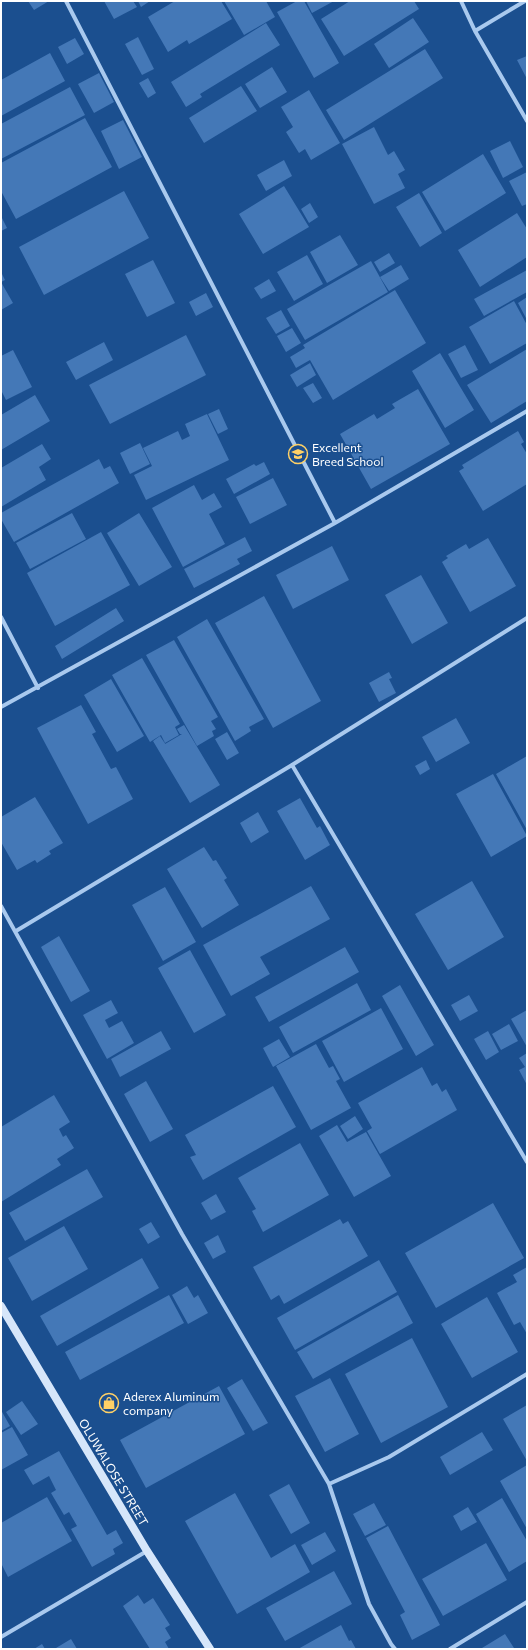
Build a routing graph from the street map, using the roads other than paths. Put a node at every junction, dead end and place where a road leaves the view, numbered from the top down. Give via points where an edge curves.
1 (66, 1) edge
2 (461, 1) edge
3 (525, 1) edge
4 (475, 31) junction
5 (527, 121) edge
6 (527, 411) edge
7 (335, 523) junction
8 (1, 617) edge
9 (527, 618) edge
10 (38, 688) junction
11 (1, 707) edge
12 (292, 765) junction
13 (1, 906) edge
14 (16, 931) junction
15 (527, 1162) edge
16 (1, 1306) edge
17 (527, 1374) edge
18 (329, 1484) junction
19 (147, 1551) junction
20 (527, 1602) edge
21 (1, 1637) edge
22 (210, 1649) edge
23 (396, 1649) edge
24 (450, 1649) edge

1 - 7 street
2 - 4 street
3 - 4 street
4 - 5 street
6 - 7 street
7 - 10 street
8 - 10 street
9 - 12 street
10 - 11 street
12 - 14 street
12 - 15 street
13 - 14 street
14 - 18 street via 182,1234
16 - 19 street, OLUWALOSE STREET
17 - 18 street via 389,1457
18 - 23 street via 369,1604
19 - 21 street
19 - 22 street, OLUWALOSE STREET
20 - 24 street

